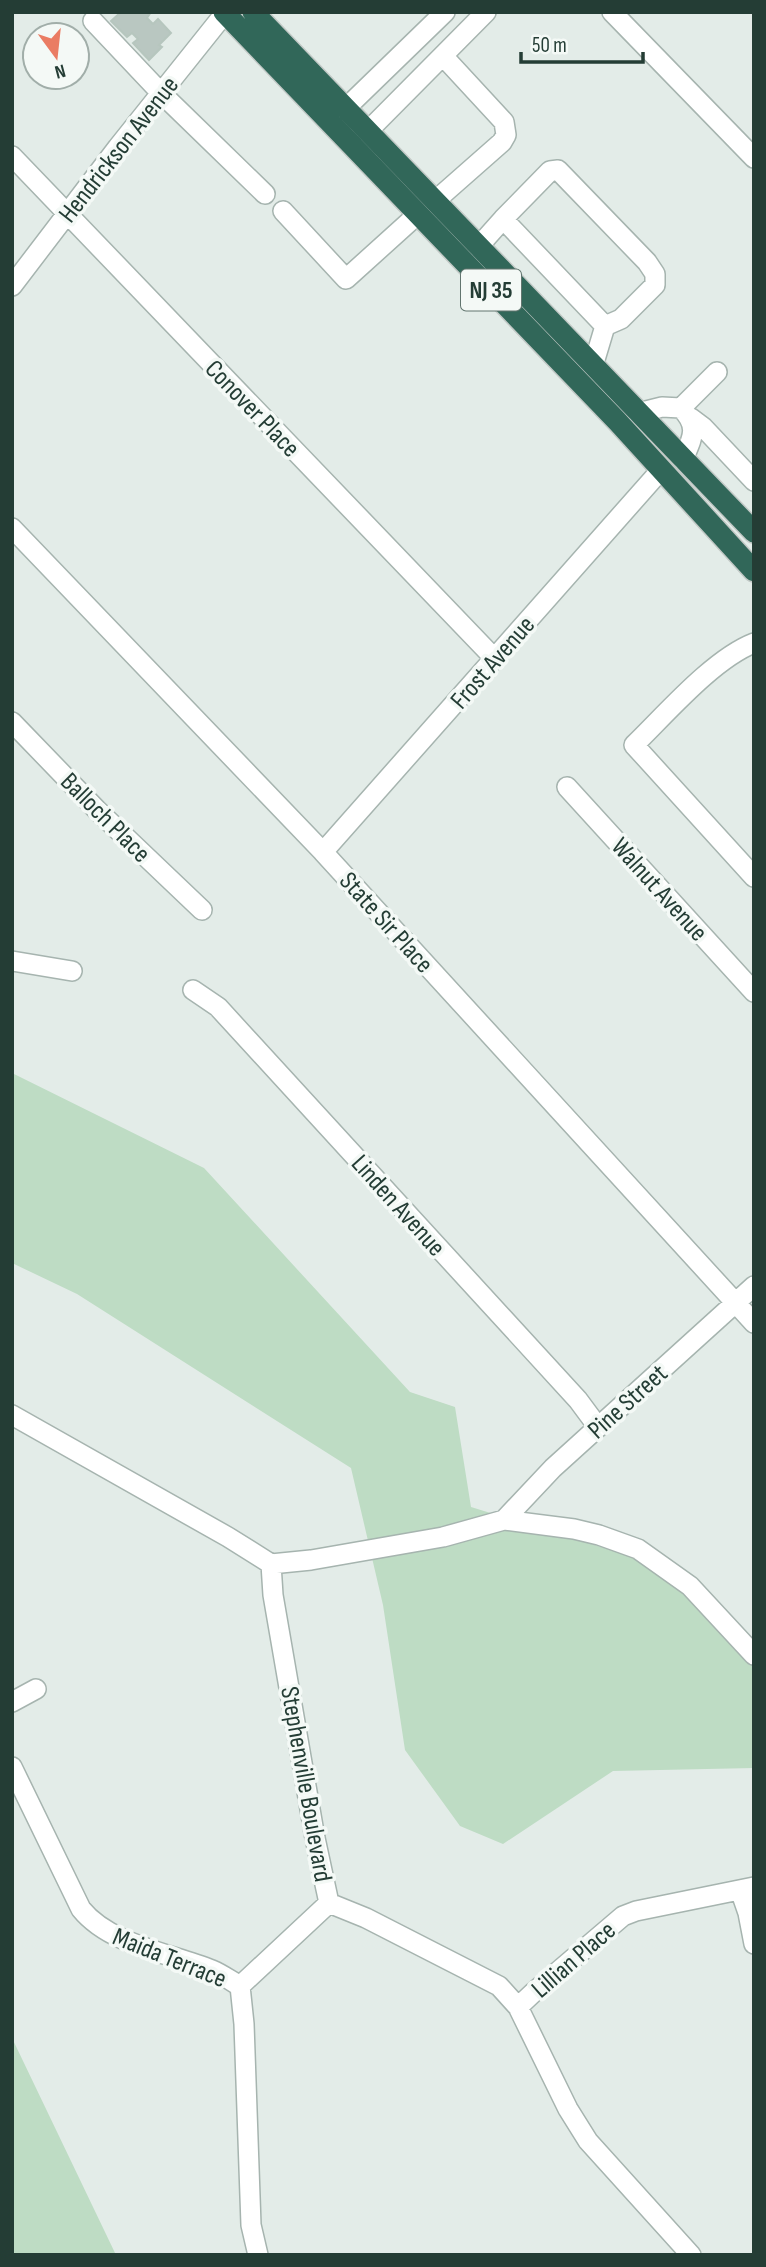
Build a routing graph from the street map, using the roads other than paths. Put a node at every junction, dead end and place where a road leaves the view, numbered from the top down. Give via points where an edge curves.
1 (253, 12) edge
2 (445, 12) edge
3 (486, 12) edge
4 (612, 12) edge
5 (224, 13) edge
6 (93, 21) dead end
7 (443, 56) junction
8 (161, 93) junction
9 (346, 108) junction
10 (368, 131) junction
11 (12, 156) edge
12 (753, 157) edge
13 (265, 194) dead end
14 (435, 201) junction
15 (284, 211) dead end
16 (68, 214) junction
17 (418, 214) junction
18 (503, 219) junction
19 (478, 247) junction
20 (12, 286) edge
21 (605, 326) junction
22 (593, 366) junction
23 (717, 372) dead end
24 (638, 413) junction
25 (686, 413) junction
26 (683, 460) junction
27 (660, 471) junction
28 (754, 481) edge
29 (12, 528) edge
30 (754, 532) edge
31 (754, 571) edge
32 (754, 628) edge
33 (750, 650) edge
34 (495, 659) junction
35 (12, 722) edge
36 (567, 787) dead end
37 (323, 852) junction
38 (754, 877) edge
39 (202, 910) dead end
40 (12, 961) edge
41 (72, 971) dead end
42 (193, 990) dead end
43 (754, 992) edge
44 (754, 1286) edge
45 (735, 1302) junction
46 (754, 1323) edge
47 (12, 1415) edge
48 (598, 1427) junction
49 (504, 1520) junction
50 (271, 1564) junction
51 (754, 1655) edge
52 (36, 1689) dead end
53 (12, 1702) edge
54 (12, 1767) edge
55 (747, 1889) edge
56 (329, 1903) junction
57 (754, 1944) edge
58 (240, 1986) junction
59 (518, 2007) junction
60 (681, 2252) edge
61 (258, 2255) edge

1 - 9 highway, NJ 35
2 - 9 street
3 - 7 street
4 - 12 street
5 - 8 street, Hendrickson Avenue
5 - 17 highway, NJ 35
6 - 8 street
7 - 10 street
7 - 14 street via 504,122 506,135
8 - 13 street
8 - 16 street, Hendrickson Avenue
9 - 10 highway, NJ 35
10 - 14 highway, NJ 35
11 - 16 street, Conover Place
14 - 19 highway, NJ 35
15 - 17 street via 346,279
16 - 20 street, Hendrickson Avenue
16 - 34 street, Conover Place
17 - 27 highway, NJ 35
18 - 19 street
18 - 21 street
18 - 21 street via 550,171 558,170 647,262 655,274 655,285 621,318
19 - 22 highway, NJ 35
21 - 22 street
22 - 24 highway, NJ 35
23 - 25 street
24 - 25 street via 662,407
24 - 26 highway, NJ 35
25 - 26 street via 693,434
25 - 28 street
26 - 30 highway, NJ 35
27 - 31 highway, NJ 35
27 - 34 street, Frost Avenue
29 - 37 street, State Sir Place
32 - 33 street
33 - 38 street via 715,668 634,745
34 - 37 street, Frost Avenue
35 - 39 street, Balloch Place
36 - 43 street, Walnut Avenue
37 - 45 street, State Sir Place
40 - 41 street
42 - 48 street, Linden Avenue via 218,1007 272,1065
44 - 45 street, Pine Street
45 - 46 street, State Sir Place
45 - 48 street, Pine Street
47 - 50 street
48 - 49 street, Pine Street
49 - 50 street via 443,1537
49 - 51 street via 574,1529 638,1549 690,1586
50 - 56 street, Stephenville Boulevard
52 - 53 street
54 - 58 street, Maida Terrace via 88,1919 109,1933 214,1971
55 - 57 street
55 - 59 street, Lillian Place via 624,1916
56 - 58 street
56 - 59 street, Stephenville Boulevard via 499,1986
58 - 61 street, Maida Terrace via 251,2225
59 - 60 street, Stephenville Boulevard via 588,2141

